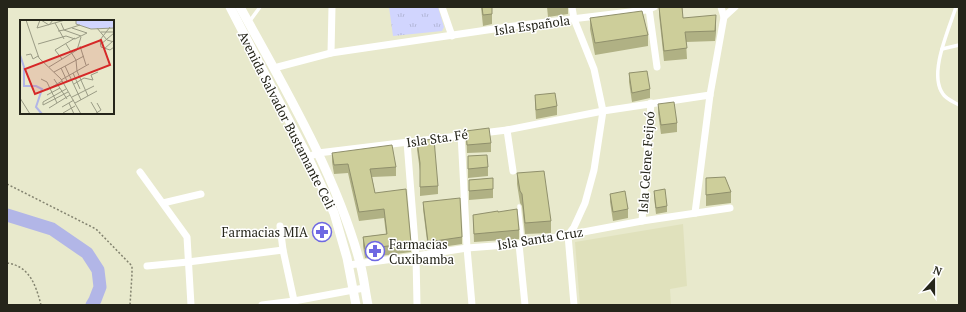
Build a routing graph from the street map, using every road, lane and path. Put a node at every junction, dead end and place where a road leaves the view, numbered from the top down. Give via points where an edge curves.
1 (230, 7) edge
2 (240, 7) edge
3 (260, 7) edge
4 (332, 7) edge
5 (442, 7) edge
6 (572, 7) edge
7 (721, 7) edge
8 (735, 7) edge
9 (956, 7) edge
10 (651, 8) edge
11 (724, 18) junction
12 (574, 19) junction
13 (244, 25) junction
14 (452, 36) junction
15 (959, 45) edge
16 (942, 49) junction
17 (331, 54) junction
18 (657, 67) dead end
19 (274, 68) junction
20 (710, 95) junction
21 (651, 104) junction
22 (959, 105) edge
23 (603, 111) junction
24 (507, 130) junction
25 (461, 134) junction
26 (407, 142) junction
27 (318, 153) junction
28 (308, 157) junction
29 (513, 171) dead end
30 (140, 172) dead end
31 (7, 184) edge
32 (201, 194) dead end
33 (163, 203) junction
34 (519, 206) dead end
35 (730, 208) dead end
36 (695, 213) junction
37 (642, 221) junction
38 (280, 226) dead end
39 (568, 235) junction
40 (521, 243) junction
41 (467, 248) junction
42 (283, 250) junction
43 (416, 256) junction
44 (188, 262) junction
45 (7, 263) edge
46 (360, 264) junction
47 (349, 265) junction
48 (147, 266) dead end
49 (364, 288) junction
50 (353, 290) junction
51 (294, 303) edge
52 (41, 305) edge
53 (130, 305) edge
54 (191, 305) edge
55 (262, 305) edge
56 (356, 305) edge
57 (368, 305) edge
58 (417, 305) edge
59 (472, 305) edge
60 (525, 305) edge
61 (574, 305) edge

1 - 13 main road, Avenida Salvador Bustamante Celi
2 - 13 main road, Avenida Salvador Bustamante Celi
3 - 13 lane
4 - 17 street
5 - 14 street
6 - 12 street
7 - 11 street
8 - 11 street
9 - 16 lane
10 - 12 street, Isla Española
10 - 18 street
11 - 20 street
12 - 14 street, Isla Española
12 - 23 street via 594,69
13 - 19 main road, Avenida Salvador Bustamante Celi
13 - 28 main road, Avenida Salvador Bustamante Celi
14 - 17 street, Isla Española
15 - 16 lane
16 - 22 lane via 937,71 938,83 944,95
17 - 19 street, Isla Española
19 - 27 main road, Avenida Salvador Bustamante Celi
20 - 21 street, Isla Sta. Fé
20 - 36 street
21 - 23 street, Isla Sta. Fé
21 - 37 street, Isla Celene Feijoó
23 - 24 street, Isla Sta. Fé
23 - 39 street via 594,170 585,202
24 - 25 street, Isla Sta. Fé
24 - 29 street
25 - 26 street, Isla Sta. Fé
25 - 41 street
26 - 27 street, Isla Sta. Fé
26 - 43 street
27 - 28 street, Isla Sta. Fé
27 - 46 main road, Avenida Salvador Bustamante Celi via 340,205
28 - 47 main road, Avenida Salvador Bustamante Celi via 334,213
30 - 33 street
31 - 53 path via 96,229 132,266
32 - 33 street
33 - 44 street via 187,237
34 - 40 lane
35 - 36 street, Isla Santa Cruz
36 - 37 street, Isla Santa Cruz
37 - 39 street, Isla Santa Cruz
38 - 42 street
39 - 40 street, Isla Santa Cruz
39 - 61 street
40 - 41 street, Isla Santa Cruz
40 - 60 street
41 - 43 street, Isla Santa Cruz
41 - 59 street
42 - 44 street
42 - 51 street
43 - 46 street, Isla Santa Cruz
43 - 58 street
44 - 48 street
44 - 54 street
45 - 52 path via 14,264 29,276 37,289
46 - 47 street, Isla Santa Cruz
46 - 49 main road, Avenida Salvador Bustamante Celi
47 - 50 main road, Avenida Salvador Bustamante Celi
49 - 50 street
49 - 57 main road, Avenida Salvador Bustamante Celi
50 - 51 street
50 - 56 main road, Avenida Salvador Bustamante Celi
51 - 55 street

